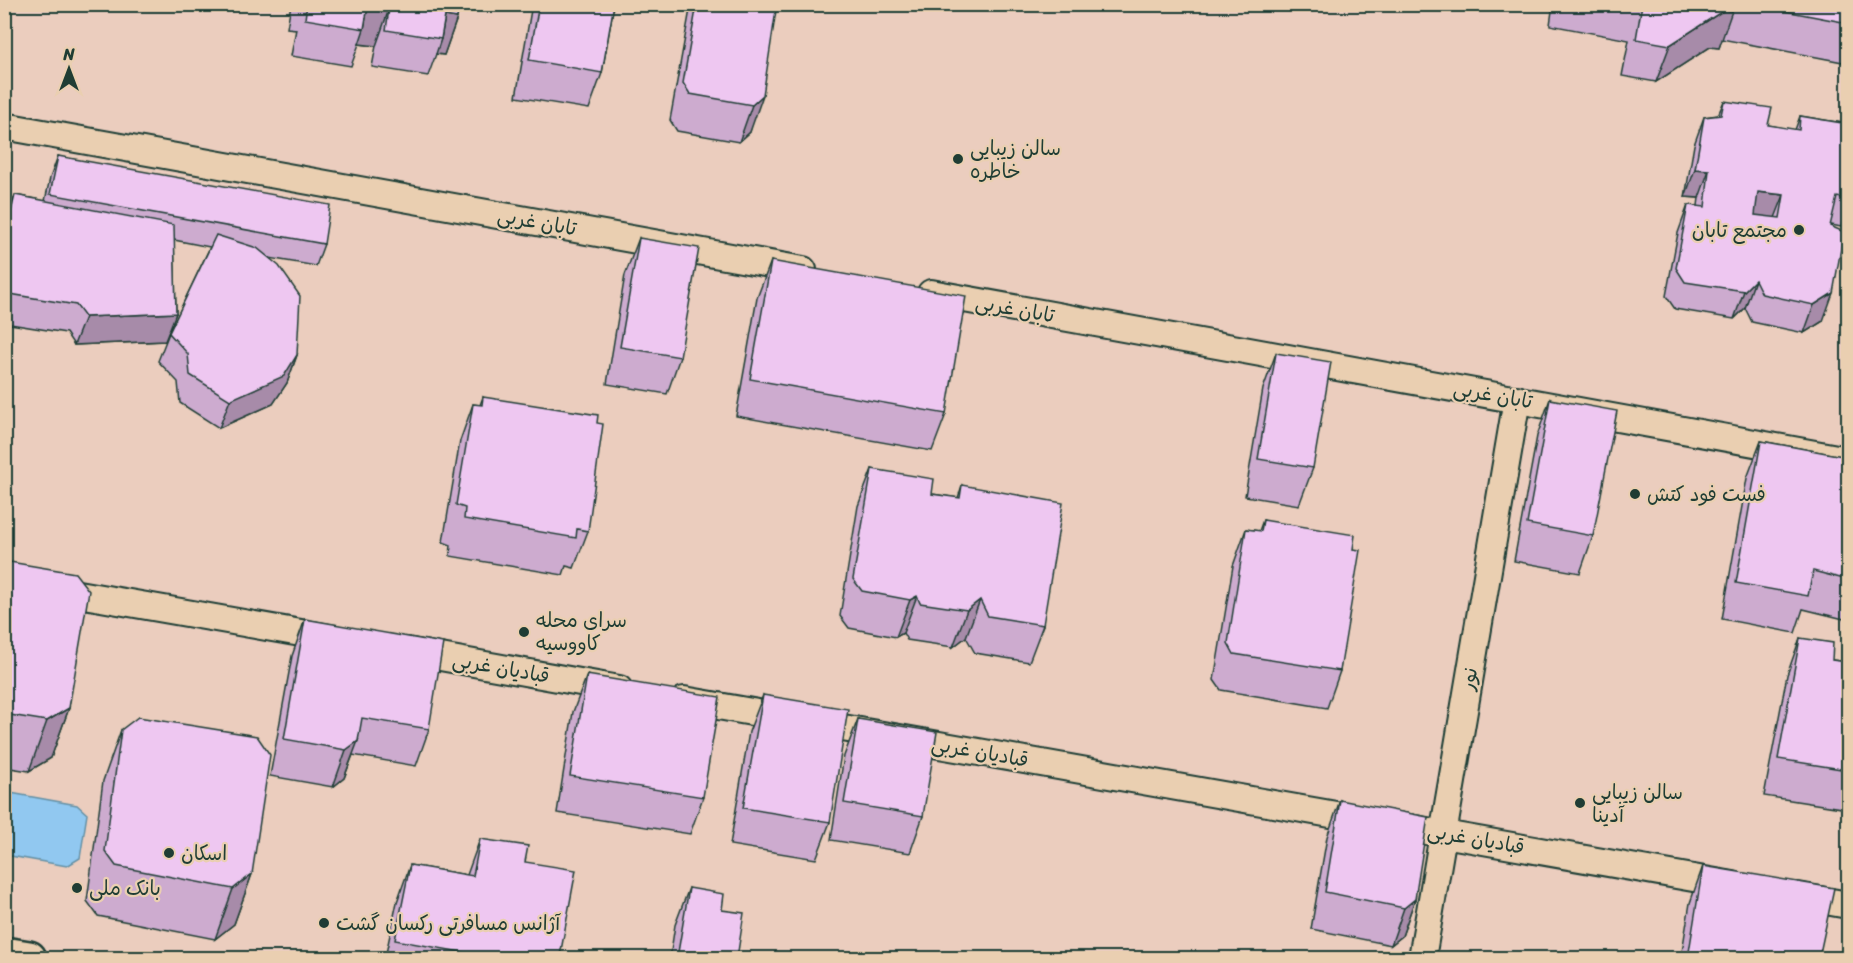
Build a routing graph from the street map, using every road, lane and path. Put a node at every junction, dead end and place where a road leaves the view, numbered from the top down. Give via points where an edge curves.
1 (4, 126) edge
2 (825, 274) edge
3 (907, 289) edge
4 (1517, 399) junction
5 (1848, 460) edge
6 (4, 581) edge
7 (1443, 834) junction
8 (1848, 905) edge
9 (4, 954) edge
10 (29, 958) edge
11 (1422, 958) edge

1 - 2 street, تابان غربی
3 - 4 street, تابان غربی
4 - 5 street, تابان غربی
4 - 7 street, نور
6 - 7 street, قبادیان غربی
7 - 8 street, قبادیان غربی
7 - 11 street, نور
9 - 10 main road

